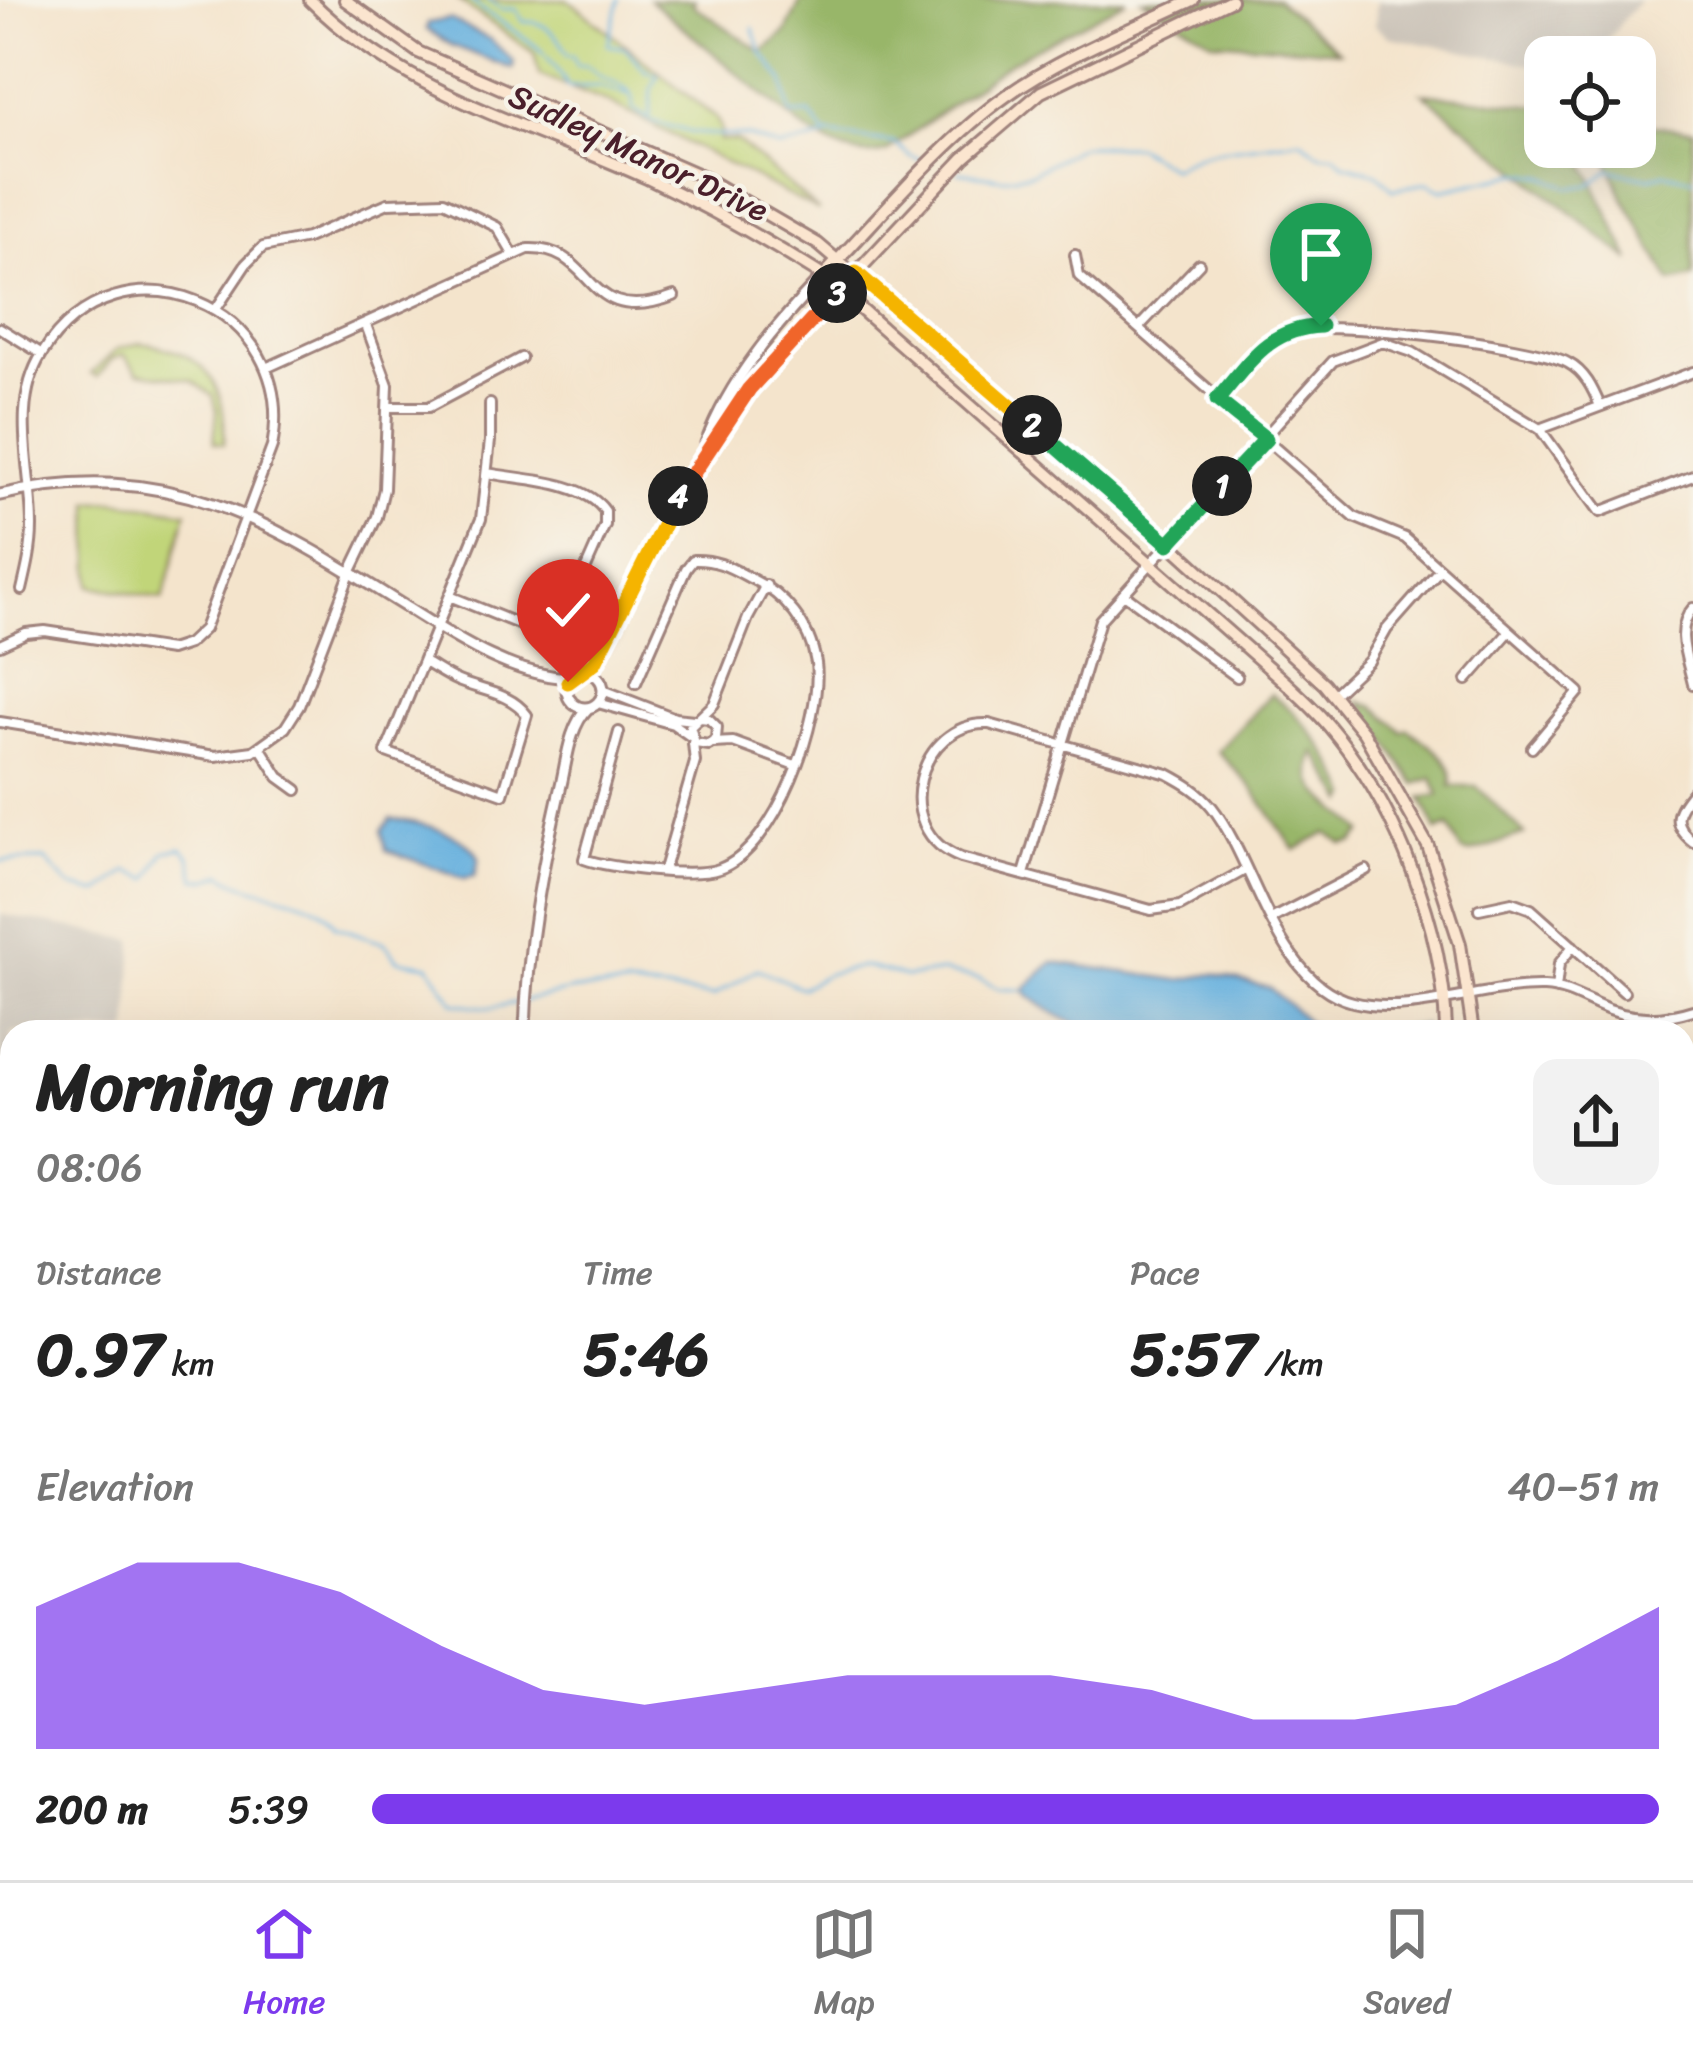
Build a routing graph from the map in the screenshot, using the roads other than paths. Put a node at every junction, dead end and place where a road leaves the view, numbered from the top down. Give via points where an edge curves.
1 (310, 0) edge
2 (345, 0) edge
3 (1193, 0) edge
4 (1232, 0) edge
5 (514, 254) junction
6 (1075, 255) dead end
7 (839, 259) junction
8 (1199, 264) dead end
9 (856, 273) junction
10 (823, 276) junction
11 (840, 290) junction
12 (674, 296) dead end
13 (216, 309) junction
14 (366, 325) junction
15 (1138, 327) junction
16 (0, 328) edge
17 (42, 354) junction
18 (520, 358) dead end
19 (266, 368) junction
20 (1693, 372) edge
21 (1217, 400) junction
22 (490, 404) dead end
23 (1600, 406) junction
24 (388, 407) junction
25 (1540, 429) junction
26 (1266, 439) junction
27 (702, 454) junction
28 (487, 473) junction
29 (1693, 476) edge
30 (31, 488) junction
31 (0, 495) edge
32 (248, 515) junction
33 (1169, 544) junction
34 (1151, 563) junction
35 (1440, 569) junction
36 (351, 572) junction
37 (766, 585) junction
38 (22, 590) dead end
39 (1124, 594) junction
40 (452, 597) junction
41 (1693, 608) edge
42 (439, 628) junction
43 (612, 628) junction
44 (1509, 632) junction
45 (0, 645) edge
46 (424, 662) junction
47 (585, 672) junction
48 (542, 674) junction
49 (572, 677) junction
50 (1237, 677) dead end
51 (1468, 680) dead end
52 (635, 683) dead end
53 (1693, 684) edge
54 (602, 686) junction
55 (1333, 695) junction
56 (569, 698) junction
57 (714, 704) junction
58 (593, 705) junction
59 (698, 719) junction
60 (0, 722) edge
61 (716, 725) junction
62 (619, 732) dead end
63 (691, 738) junction
64 (572, 740) junction
65 (733, 742) junction
66 (711, 744) junction
67 (1062, 745) junction
68 (260, 748) junction
69 (1532, 748) dead end
70 (695, 762) junction
71 (795, 765) junction
72 (297, 790) dead end
73 (1693, 791) edge
74 (1693, 842) edge
75 (664, 869) junction
76 (1245, 870) junction
77 (1366, 870) dead end
78 (1024, 874) junction
79 (1479, 909) dead end
80 (1273, 918) junction
81 (1573, 946) junction
82 (1556, 989) junction
83 (1624, 992) dead end
84 (1470, 995) junction
85 (1444, 998) junction
86 (1693, 1010) edge
87 (526, 1020) edge
88 (1445, 1020) edge
89 (1472, 1020) edge

1 - 10 main road, Sudley Manor Drive via 427,86 645,177
2 - 7 main road, Sudley Manor Drive via 418,52 699,175
3 - 7 main road via 1042,72 980,116
4 - 9 main road via 1041,92 964,158
5 - 12 street via 558,255 620,304
5 - 13 street via 497,227 444,201 388,203 263,248
5 - 14 street
6 - 15 street via 1079,276
7 - 9 main road, Sudley Manor Drive
7 - 10 main road
8 - 15 street
9 - 11 main road
9 - 33 main road, Sudley Manor Drive
10 - 11 main road, Sudley Manor Drive
10 - 27 street via 754,359
11 - 27 street via 779,353
11 - 34 main road, Sudley Manor Drive
13 - 17 street via 161,292 114,297 75,316
13 - 19 street
14 - 19 street
14 - 24 street
15 - 21 street
16 - 17 street
17 - 30 street via 25,411
18 - 24 street via 429,407
19 - 32 street via 275,432
20 - 23 street
21 - 23 street via 1275,338 1321,326 1559,358 1588,380
21 - 26 street
22 - 28 street
23 - 25 street
24 - 36 street via 384,488
25 - 26 street via 1383,342 1333,361
25 - 29 street via 1600,512
26 - 33 street
26 - 35 street via 1354,517 1405,538
27 - 43 street
28 - 40 street via 481,519
28 - 40 street via 592,498 605,511 605,525 552,632
30 - 31 street
30 - 32 street via 141,487
30 - 38 street
32 - 36 street
32 - 45 street via 210,620 188,644 160,650 35,631
33 - 34 street
33 - 55 main road, Sudley Manor Drive
34 - 39 street
34 - 85 main road, Sudley Manor Drive via 1307,703 1358,766 1412,878
35 - 44 street
35 - 55 street
36 - 42 street
36 - 68 street via 293,718
37 - 52 street via 715,560 693,560
37 - 57 street
37 - 71 street via 788,603 815,658 815,705
39 - 50 street
39 - 67 street via 1094,633
40 - 42 street
41 - 53 street via 1682,631
42 - 46 street
42 - 48 street
43 - 47 street
43 - 54 street
44 - 51 street
44 - 69 street via 1579,692
46 - 46 street via 514,701 527,715 503,794 386,752
47 - 49 street
47 - 54 street
48 - 49 street
48 - 56 street
49 - 56 street
54 - 58 street
54 - 59 street via 675,718
55 - 84 main road, Sudley Manor Drive via 1364,733 1428,846
56 - 58 street
56 - 64 street
57 - 59 street
57 - 61 street
58 - 63 street via 673,724
58 - 64 street
59 - 61 street
59 - 63 street
60 - 68 street via 215,756
61 - 65 street
61 - 66 street
62 - 75 street via 584,859
63 - 66 street
63 - 70 street
64 - 87 street via 542,869
65 - 66 street
65 - 71 street
66 - 70 street
67 - 76 street via 1188,785 1216,812
67 - 78 street
67 - 78 street via 970,723 942,740 925,775 918,812 932,842
68 - 72 street
70 - 75 street
71 - 75 street via 778,809 747,851 720,869
73 - 74 street via 1675,819
76 - 78 street via 1180,906 1151,910
76 - 80 street
77 - 80 street
79 - 81 street via 1521,904
80 - 85 street via 1292,956 1335,995 1377,1005
81 - 82 street via 1559,964
81 - 83 street
82 - 84 street
82 - 86 street via 1635,1017
84 - 85 street
84 - 89 main road, Sudley Manor Drive
85 - 88 main road, Sudley Manor Drive

